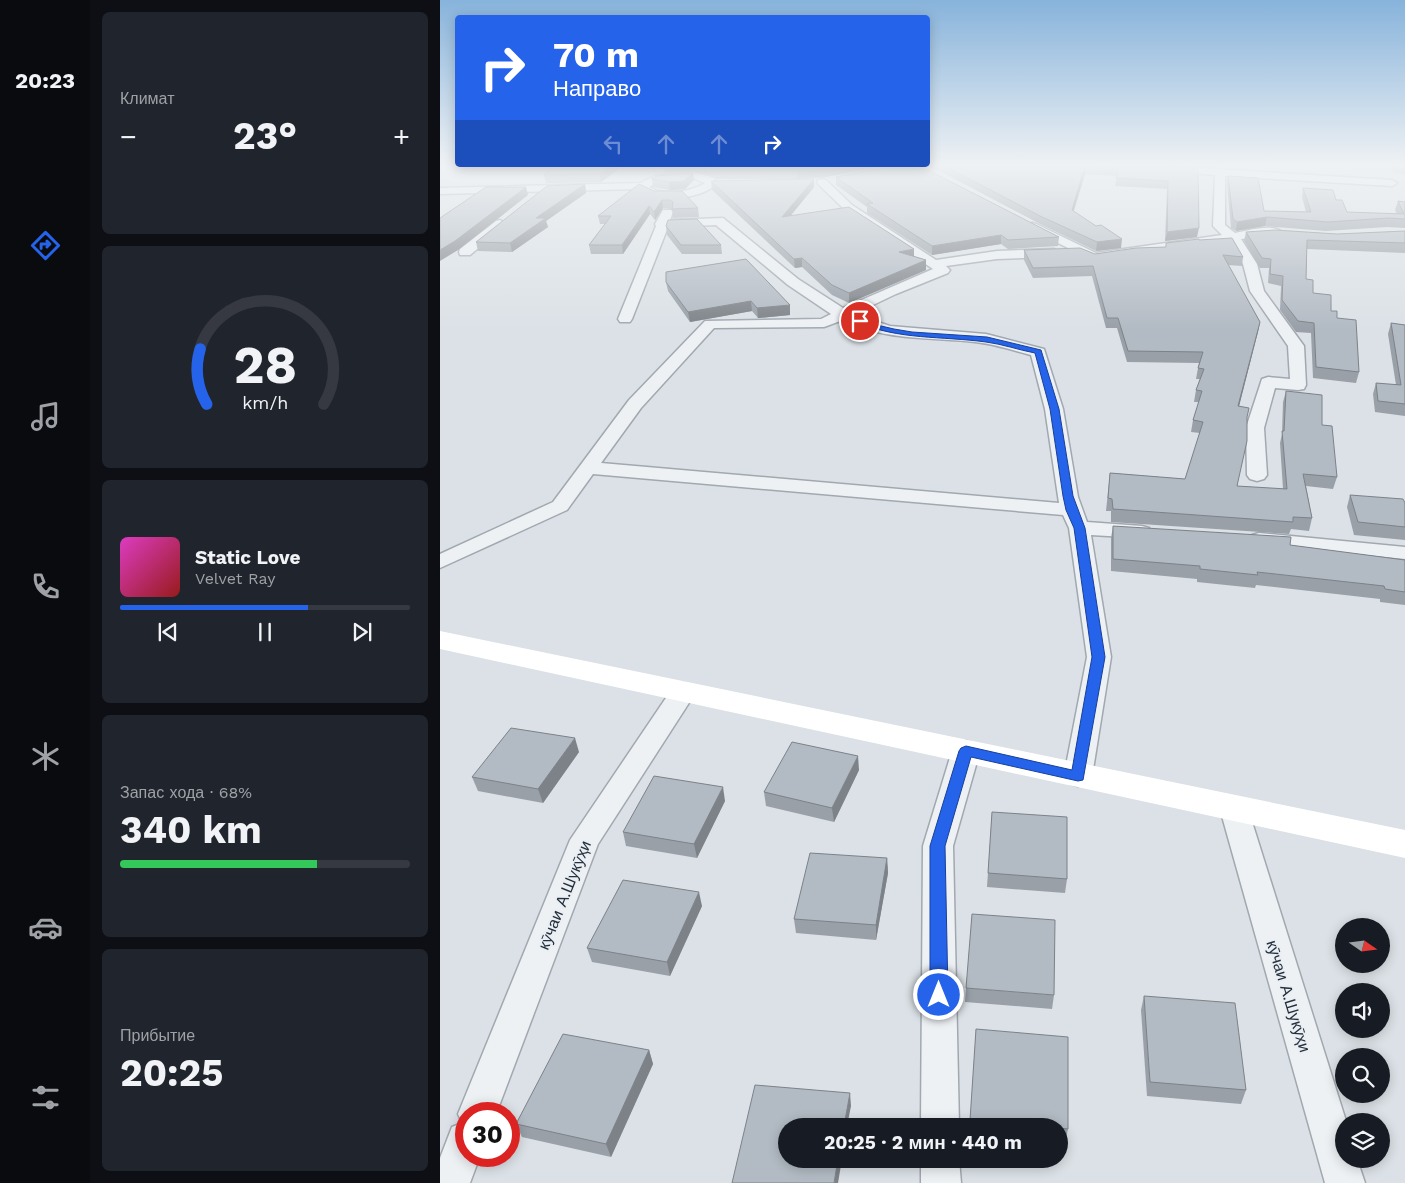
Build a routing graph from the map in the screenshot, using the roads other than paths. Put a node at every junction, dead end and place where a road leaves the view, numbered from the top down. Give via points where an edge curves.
1 (506, 219) edge
2 (663, 219) edge
3 (866, 219) edge
4 (1219, 219) edge
5 (1019, 220) edge
6 (661, 224) junction
7 (1284, 232) edge
8 (1234, 237) junction
9 (1082, 251) junction
10 (465, 252) dead end
11 (934, 264) junction
12 (844, 314) junction
13 (625, 319) dead end
14 (588, 468) junction
15 (1257, 475) dead end
16 (1075, 519) junction
17 (1158, 532) edge
18 (1237, 537) edge
19 (1405, 553) edge
20 (440, 562) edge
21 (440, 640) edge
22 (683, 692) junction
23 (966, 751) junction
24 (1078, 776) junction
25 (1234, 809) junction
26 (1405, 844) edge
27 (482, 1102) edge
28 (940, 1118) edge
29 (456, 1167) edge
30 (940, 1168) edge
31 (450, 1183) edge
32 (941, 1183) edge
33 (1345, 1183) edge

1 - 10 street
2 - 6 street
3 - 11 street
4 - 8 street via 1219,226
5 - 9 street
6 - 12 street via 719,221 791,281
6 - 13 street
7 - 8 street
8 - 9 street via 1094,257
8 - 15 street via 1250,264 1257,291 1296,346 1298,385 1268,382 1256,428
9 - 11 street via 997,255
11 - 12 street via 944,270
12 - 14 street via 824,323 710,324 635,404
12 - 16 street via 894,331 987,339 1038,352 1054,409
14 - 16 street
14 - 20 street via 560,506
16 - 17 street
16 - 24 street via 1098,657
18 - 19 street
21 - 22 street
22 - 23 street
22 - 27 street, кӯчаи А.Шукӯҳи via 585,840
23 - 24 street
23 - 28 street via 938,846
24 - 25 street
25 - 26 street
25 - 33 street, кӯчаи А.Шукӯҳи
29 - 31 street
30 - 32 street

